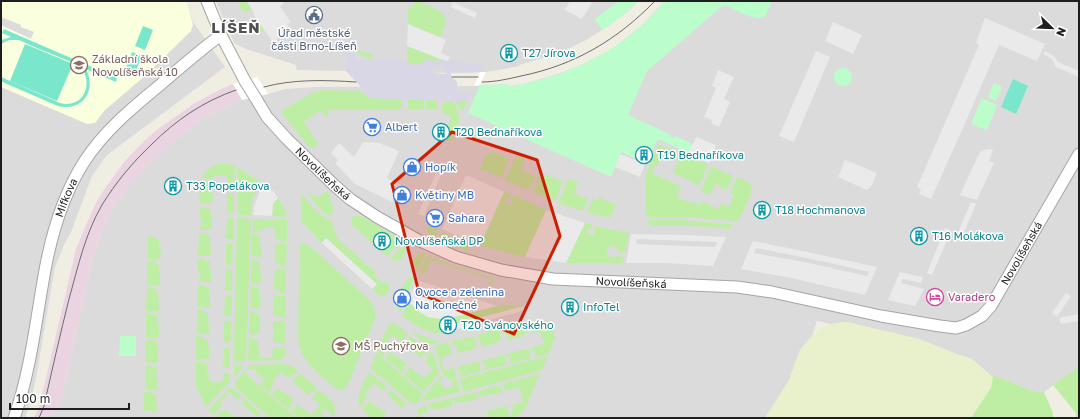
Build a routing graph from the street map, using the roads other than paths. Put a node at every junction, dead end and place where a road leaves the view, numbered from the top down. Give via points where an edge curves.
1 (207, 1) edge
2 (221, 35) junction
3 (1079, 154) edge
4 (14, 418) edge

1 - 2 street, Novolíšeňská
2 - 3 street, Novolíšeňská, bridge via 267,117 350,199 418,240 456,257 501,270 553,279 737,287 956,328 979,318 991,306
2 - 4 street, Mifkova via 127,113 84,162 61,211 51,242 27,376

